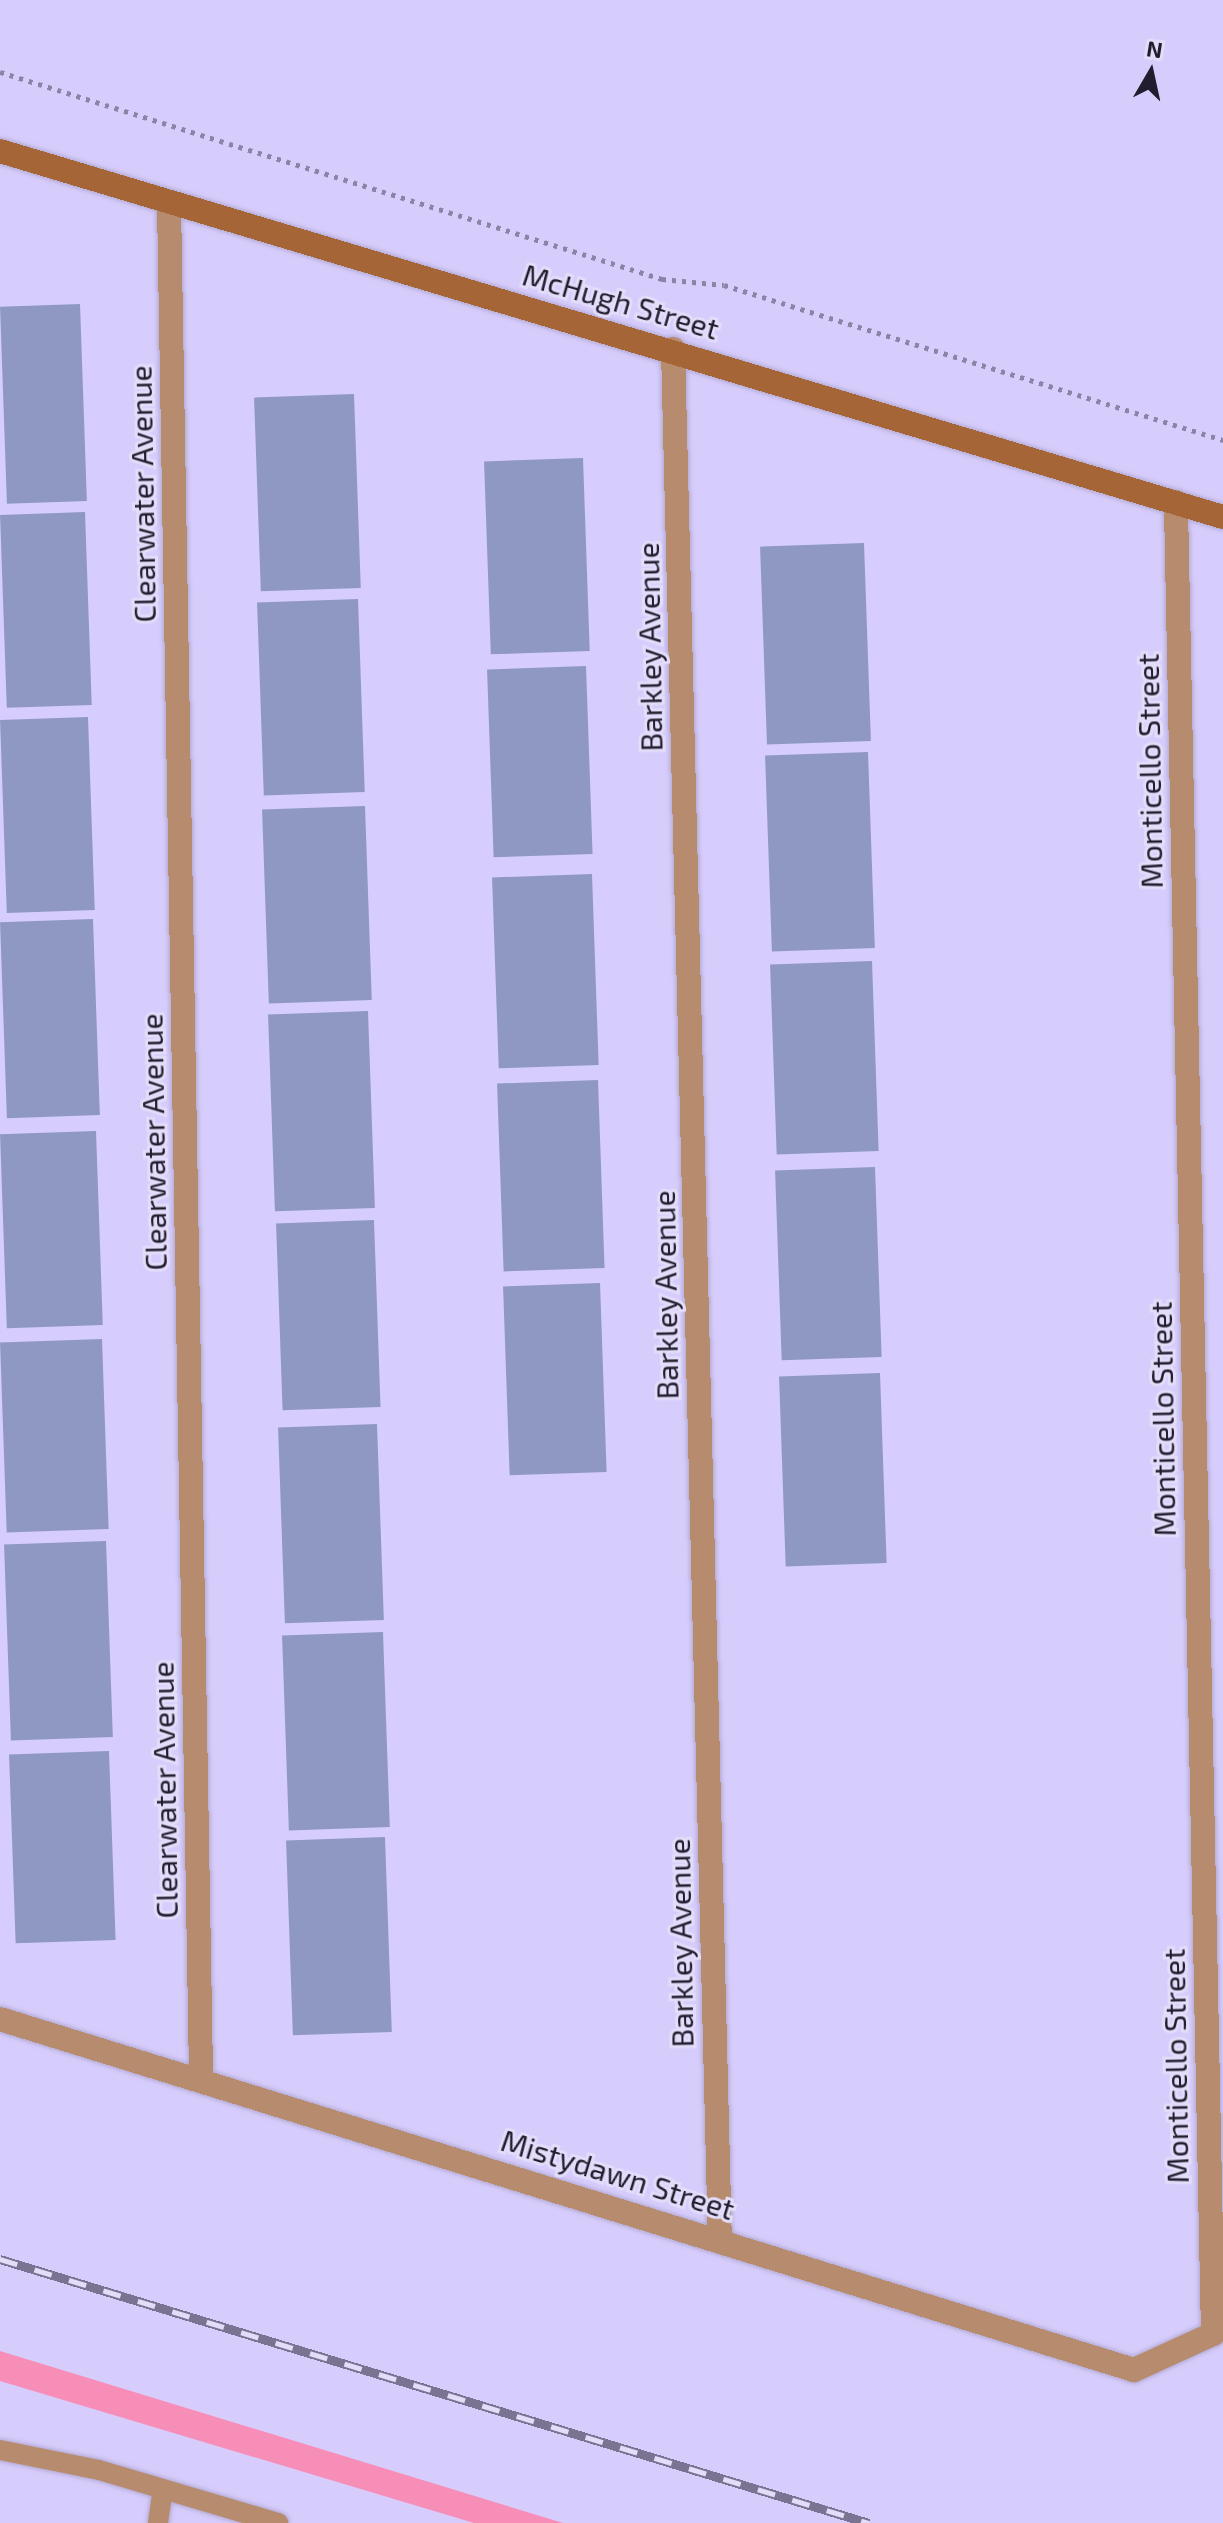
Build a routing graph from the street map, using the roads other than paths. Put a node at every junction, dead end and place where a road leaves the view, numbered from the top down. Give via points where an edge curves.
1 (0, 151) edge
2 (169, 203) junction
3 (673, 349) junction
4 (1176, 502) junction
5 (1223, 517) edge
6 (0, 2019) edge
7 (201, 2080) junction
8 (720, 2239) junction
9 (1213, 2334) joint
10 (0, 2450) edge
11 (163, 2489) junction
12 (158, 2523) edge
13 (278, 2523) edge

1 - 2 main road, McHugh Street
2 - 3 main road, McHugh Street
2 - 7 street, Clearwater Avenue
3 - 4 main road, McHugh Street
3 - 8 street, Barkley Avenue
4 - 5 main road, McHugh Street
4 - 9 street, Monticello Street
6 - 7 street, Mistydawn Street
7 - 8 street, Mistydawn Street
8 - 9 street, Mistydawn Street via 1134,2370
10 - 11 lane
11 - 12 lane
11 - 13 lane

